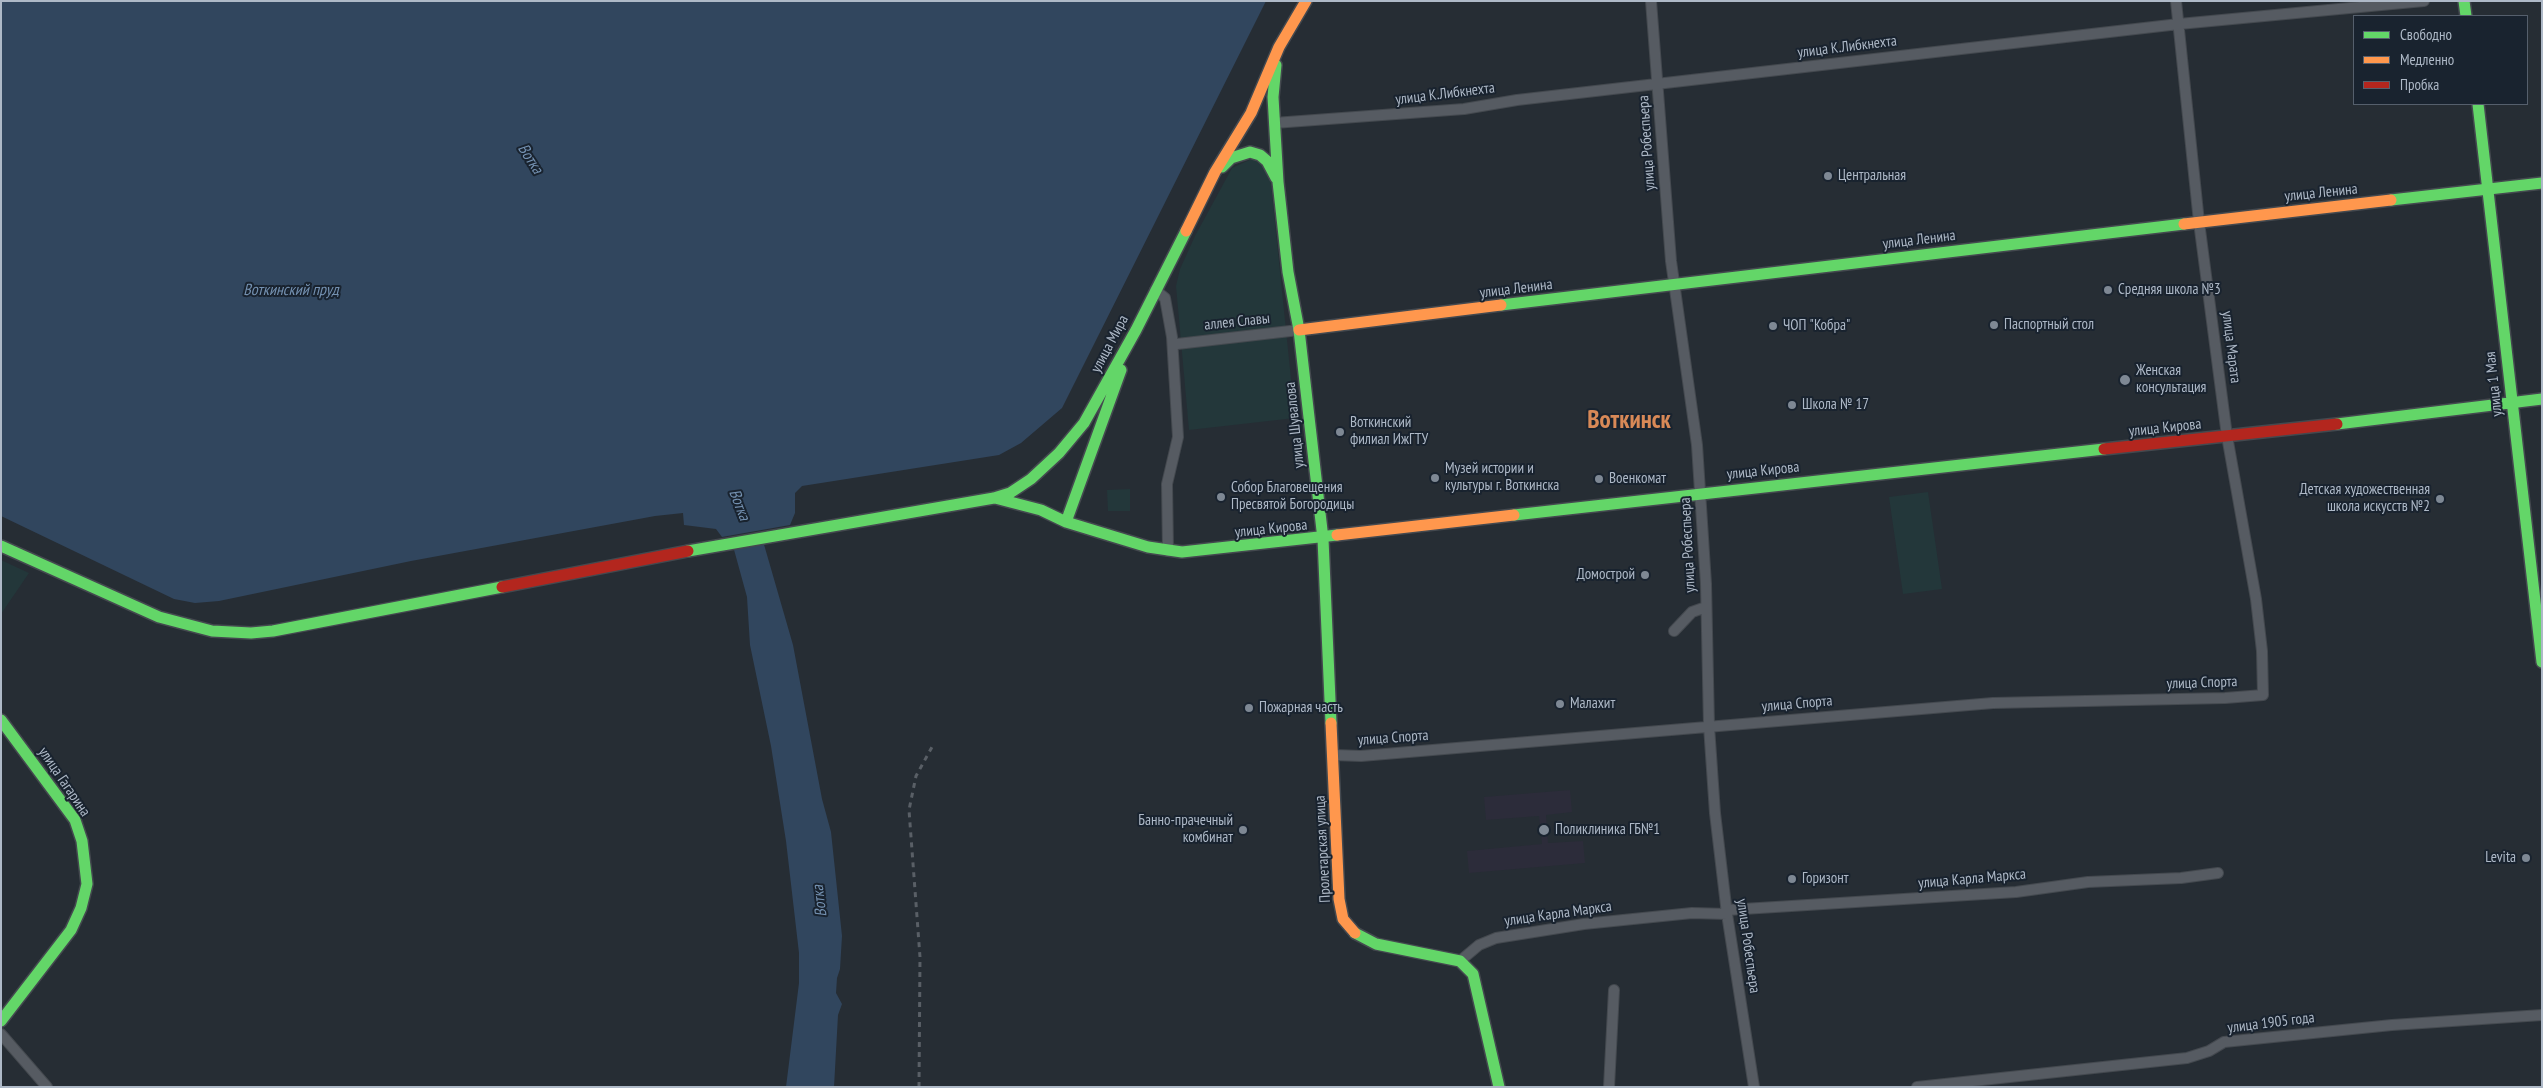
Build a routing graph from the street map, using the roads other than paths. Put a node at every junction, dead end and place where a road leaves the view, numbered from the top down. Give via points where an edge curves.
1 (1306, 1) edge
2 (1651, 1) edge
3 (2176, 1) edge
4 (2424, 1) edge
5 (2464, 1) edge
6 (2466, 15) edge
7 (2179, 24) junction
8 (1279, 47) junction
9 (1658, 84) junction
10 (2478, 105) edge
11 (1274, 123) junction
12 (1215, 172) junction
13 (1278, 182) junction
14 (2542, 183) edge
15 (2489, 189) junction
16 (2200, 222) junction
17 (1674, 284) junction
18 (1155, 290) junction
19 (1136, 330) junction
20 (1299, 330) junction
21 (1177, 344) dead end
22 (2542, 399) edge
23 (2510, 402) junction
24 (2227, 436) junction
25 (1700, 493) junction
26 (994, 498) junction
27 (1066, 522) junction
28 (1323, 539) junction
29 (1, 546) edge
30 (1168, 551) junction
31 (1706, 607) junction
32 (1674, 631) dead end
33 (2542, 662) edge
34 (2263, 694) joint
35 (1, 720) edge
36 (1709, 726) junction
37 (1334, 755) junction
38 (2218, 873) dead end
39 (1727, 912) junction
40 (1460, 961) junction
41 (1614, 990) dead end
42 (2542, 1015) edge
43 (1, 1020) edge
44 (1, 1034) edge
45 (47, 1087) edge
46 (1499, 1087) edge
47 (1609, 1087) edge
48 (1754, 1087) edge
49 (1917, 1087) edge

1 - 8 main road, улица Мира
2 - 9 street, улица Робеспьера
3 - 7 street, улица Марата
4 - 7 street, улица К.Либкнехта
5 - 6 main road
7 - 9 street, улица К.Либкнехта
7 - 16 street, улица Марата
8 - 11 main road, улица Мира via 1274,72
8 - 12 main road, улица Мира via 1251,113
9 - 11 street, улица К.Либкнехта via 1464,109
9 - 17 street, улица Робеспьера
10 - 15 main road, улица 1 Мая
11 - 13 main road, улица Мира
12 - 13 main road, улица Мира via 1231,158 1250,152 1267,161
12 - 18 main road, улица Мира
13 - 20 main road, улица Шувалова via 1288,272
14 - 15 main road, улица Ленина
15 - 16 main road, улица Ленина
15 - 23 main road, улица 1 Мая
16 - 17 main road, улица Ленина
16 - 24 street, улица Марата
17 - 20 main road, улица Ленина
17 - 25 street, улица Робеспьера via 1696,436
18 - 19 main road, улица Мира
18 - 30 street via 1165,298 1172,337 1178,431 1167,484
19 - 26 main road, улица Мира via 1072,439 1031,479 1010,493
19 - 27 main road
20 - 21 street, аллея Славы
20 - 28 main road, улица Шувалова
22 - 23 main road, улица Кирова
23 - 24 main road, улица Кирова
23 - 33 main road, улица 1 Мая
24 - 25 main road, улица Кирова
24 - 34 street, улица Марата via 2256,599
25 - 28 main road, улица Кирова
25 - 31 street, улица Робеспьера
26 - 27 main road, улица Кирова via 1041,510
26 - 29 main road via 714,546 273,631 232,633 187,626 159,617
27 - 30 main road, улица Кирова via 1148,548
28 - 30 main road, улица Кирова via 1204,551
28 - 37 main road, улица Шувалова
31 - 32 street via 1692,612
31 - 36 street, улица Робеспьера
34 - 36 street, улица Спорта via 2225,698 1993,703
35 - 43 main road, улица Гагарина via 75,820 82,841 87,884 71,930
36 - 37 street, улица Спорта via 1361,756
36 - 39 street, улица Робеспьера
37 - 40 main road, Пролетарская улица via 1339,899 1344,919 1357,935 1376,944
38 - 39 street, улица Карла Маркса via 2088,882 2016,892
39 - 40 street, улица Карла Маркса via 1584,924 1496,938 1479,945
39 - 48 street, улица Робеспьера
40 - 46 main road via 1474,978
41 - 47 street
42 - 49 street, улица 1905 года via 2392,1025 2224,1042 2209,1052 2187,1058
44 - 45 street

